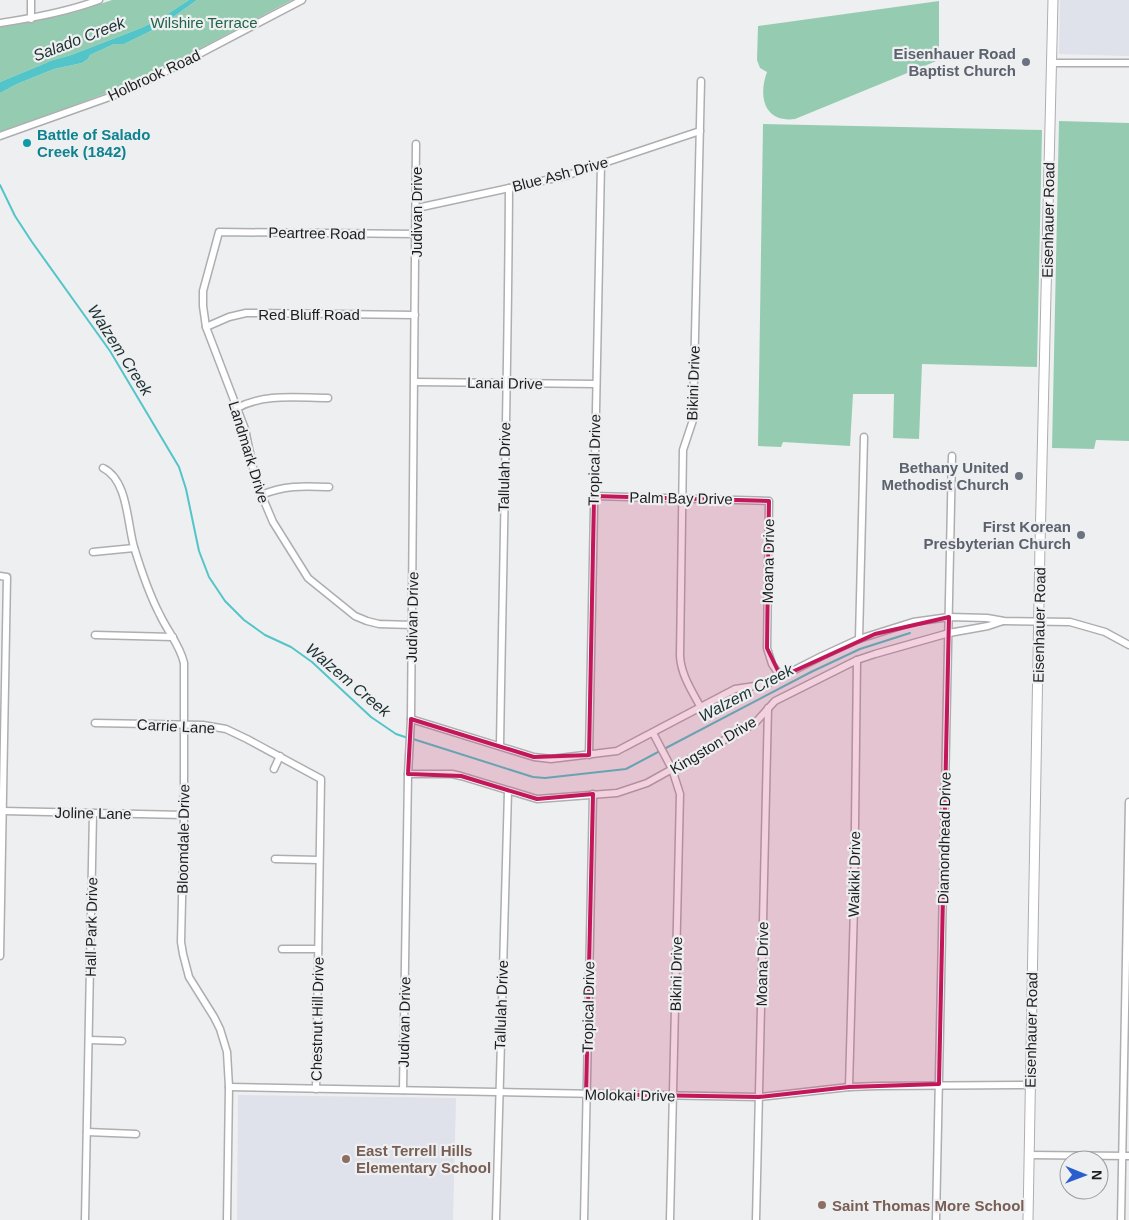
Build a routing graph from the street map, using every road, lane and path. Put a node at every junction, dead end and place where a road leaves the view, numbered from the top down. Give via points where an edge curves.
1 (31, 0) edge
2 (99, 0) edge
3 (302, 0) edge
4 (1053, 0) edge
5 (31, 19) junction
6 (0, 23) edge
7 (1052, 63) junction
8 (1129, 64) edge
9 (701, 81) dead end
10 (700, 131) junction
11 (0, 136) edge
12 (416, 144) dead end
13 (601, 164) junction
14 (509, 188) junction
15 (416, 208) junction
16 (219, 232) joint
17 (416, 234) junction
18 (415, 315) junction
19 (206, 327) junction
20 (415, 382) junction
21 (506, 383) junction
22 (596, 384) junction
23 (328, 398) dead end
24 (237, 408) junction
25 (864, 437) dead end
26 (952, 456) dead end
27 (103, 468) dead end
28 (329, 487) dead end
29 (261, 495) junction
30 (594, 496) junction
31 (682, 498) junction
32 (768, 500) joint
33 (134, 548) junction
34 (92, 552) dead end
35 (4, 576) edge
36 (949, 618) junction
37 (1040, 620) junction
38 (1004, 621) junction
39 (412, 625) junction
40 (948, 633) junction
41 (95, 635) dead end
42 (173, 637) junction
43 (859, 639) junction
44 (1129, 645) edge
45 (856, 660) junction
46 (781, 677) junction
47 (702, 708) junction
48 (768, 708) junction
49 (411, 719) junction
50 (95, 723) dead end
51 (184, 725) junction
52 (653, 733) junction
53 (500, 746) junction
54 (589, 755) junction
55 (280, 756) junction
56 (274, 769) dead end
57 (672, 769) junction
58 (408, 774) junction
59 (321, 779) joint
60 (508, 791) junction
61 (593, 794) junction
62 (1129, 802) edge
63 (3, 811) junction
64 (93, 813) junction
65 (184, 815) junction
66 (275, 860) dead end
67 (319, 860) junction
68 (282, 949) dead end
69 (318, 949) junction
70 (0, 956) edge
71 (88, 1040) junction
72 (122, 1041) dead end
73 (939, 1084) junction
74 (1030, 1085) junction
75 (229, 1087) junction
76 (849, 1087) junction
77 (316, 1088) junction
78 (403, 1090) junction
79 (499, 1092) junction
80 (586, 1094) junction
81 (673, 1096) junction
82 (759, 1097) junction
83 (87, 1132) junction
84 (136, 1134) dead end
85 (1029, 1155) junction
86 (1126, 1156) edge
87 (85, 1220) edge
88 (227, 1220) edge
89 (496, 1220) edge
90 (584, 1220) edge
91 (670, 1220) edge
92 (756, 1220) edge
93 (936, 1220) edge
94 (1028, 1220) edge
95 (1121, 1220) edge

1 - 5 street
2 - 5 street
3 - 11 street, Holbrook Road via 118,94
4 - 7 main road, Eisenhauer Road
5 - 6 street
7 - 8 street
7 - 37 main road, Eisenhauer Road
9 - 10 street, Bikini Drive
10 - 13 street, Blue Ash Drive
10 - 31 street, Bikini Drive via 693,420 683,450
12 - 15 street, Judivan Drive
13 - 14 street, Blue Ash Drive
13 - 22 street, Tropical Drive
14 - 15 street, Blue Ash Drive
14 - 21 street, Tallulah Drive
15 - 17 street, Judivan Drive
16 - 17 street, Peartree Road
16 - 19 street, Landmark Drive via 204,291
17 - 18 street, Judivan Drive
18 - 19 street, Red Bluff Road via 246,313
18 - 20 street, Judivan Drive
19 - 24 street, Landmark Drive
20 - 21 street, Lanai Drive
20 - 39 street, Judivan Drive
21 - 22 street, Lanai Drive
21 - 53 street, Tallulah Drive
22 - 30 street, Tropical Drive
23 - 24 street via 267,398
24 - 29 street, Landmark Drive
25 - 43 street
26 - 36 street, Diamondhead Drive
27 - 33 street, Bloomdale Drive via 120,487
28 - 29 street via 289,486
29 - 39 street, Landmark Drive via 278,533 313,582 360,619 380,624
30 - 31 street, Palm Bay Drive
30 - 54 street, Tropical Drive
31 - 32 street, Palm Bay Drive
31 - 47 street, Bikini Drive via 680,666
32 - 46 street, Moana Drive via 767,648
33 - 34 street
33 - 42 street, Bloomdale Drive via 158,613
35 - 63 street
36 - 38 street, Kingston Drive
36 - 40 street, Diamondhead Drive
36 - 43 street, Kingston Drive via 913,622
37 - 38 street, Kingston Drive
37 - 44 street, Kingston Drive via 1082,624
37 - 74 main road, Eisenhauer Road
38 - 40 street, Kingston Drive
39 - 49 street, Judivan Drive
40 - 45 street, Kingston Drive
40 - 73 street, Diamondhead Drive
41 - 42 street
42 - 51 street, Bloomdale Drive via 184,663
43 - 46 street, Kingston Drive
45 - 48 street, Kingston Drive via 788,693
45 - 76 street, Waikiki Drive
46 - 47 street, Kingston Drive via 766,684 735,689
47 - 52 street, Kingston Drive
48 - 57 street, Kingston Drive via 755,723
48 - 82 street, Moana Drive
49 - 53 street, Kingston Drive
49 - 58 street, Judivan Drive
50 - 51 street, Carrie Lane
51 - 55 street, Carrie Lane via 226,729
51 - 65 street, Bloomdale Drive
52 - 54 street, Kingston Drive via 618,751
52 - 57 street, Bikini Drive
53 - 54 street, Kingston Drive via 543,758
55 - 56 street
55 - 59 street, Carrie Lane
57 - 61 street, Kingston Drive via 627,790
57 - 81 street, Bikini Drive via 680,794
58 - 60 street, Kingston Drive via 452,774
58 - 78 street, Judivan Drive
59 - 67 street, Chestnut Hill Drive
60 - 61 street, Kingston Drive via 543,799
60 - 79 street, Tallulah Drive
61 - 80 street, Tropical Drive
62 - 86 street
63 - 64 street, Joline Lane
63 - 70 street
64 - 65 street, Joline Lane
64 - 71 street, Hall Park Drive
65 - 75 street, Bloomdale Drive via 183,954 189,976 224,1040
66 - 67 street
67 - 69 street, Chestnut Hill Drive
68 - 69 street, Chestnut Hill Drive
69 - 77 street, Chestnut Hill Drive
71 - 72 street
71 - 83 street, Hall Park Drive
73 - 74 street, Molokai Drive
73 - 76 street, Molokai Drive
73 - 93 street, Diamondhead Drive
74 - 85 main road, Eisenhauer Road
75 - 77 street, Molokai Drive
75 - 88 street, Bloomdale Drive
76 - 82 street, Molokai Drive
77 - 78 street, Molokai Drive
78 - 79 street, Molokai Drive
79 - 80 street, Molokai Drive
79 - 89 street, Tallulah Drive
80 - 81 street, Molokai Drive
80 - 90 street, Tropical Drive
81 - 82 street, Molokai Drive
81 - 91 street, Bikini Drive
82 - 92 street, Moana Drive
83 - 84 street
83 - 87 street, Hall Park Drive
85 - 86 street
85 - 94 main road, Eisenhauer Road
86 - 95 street

